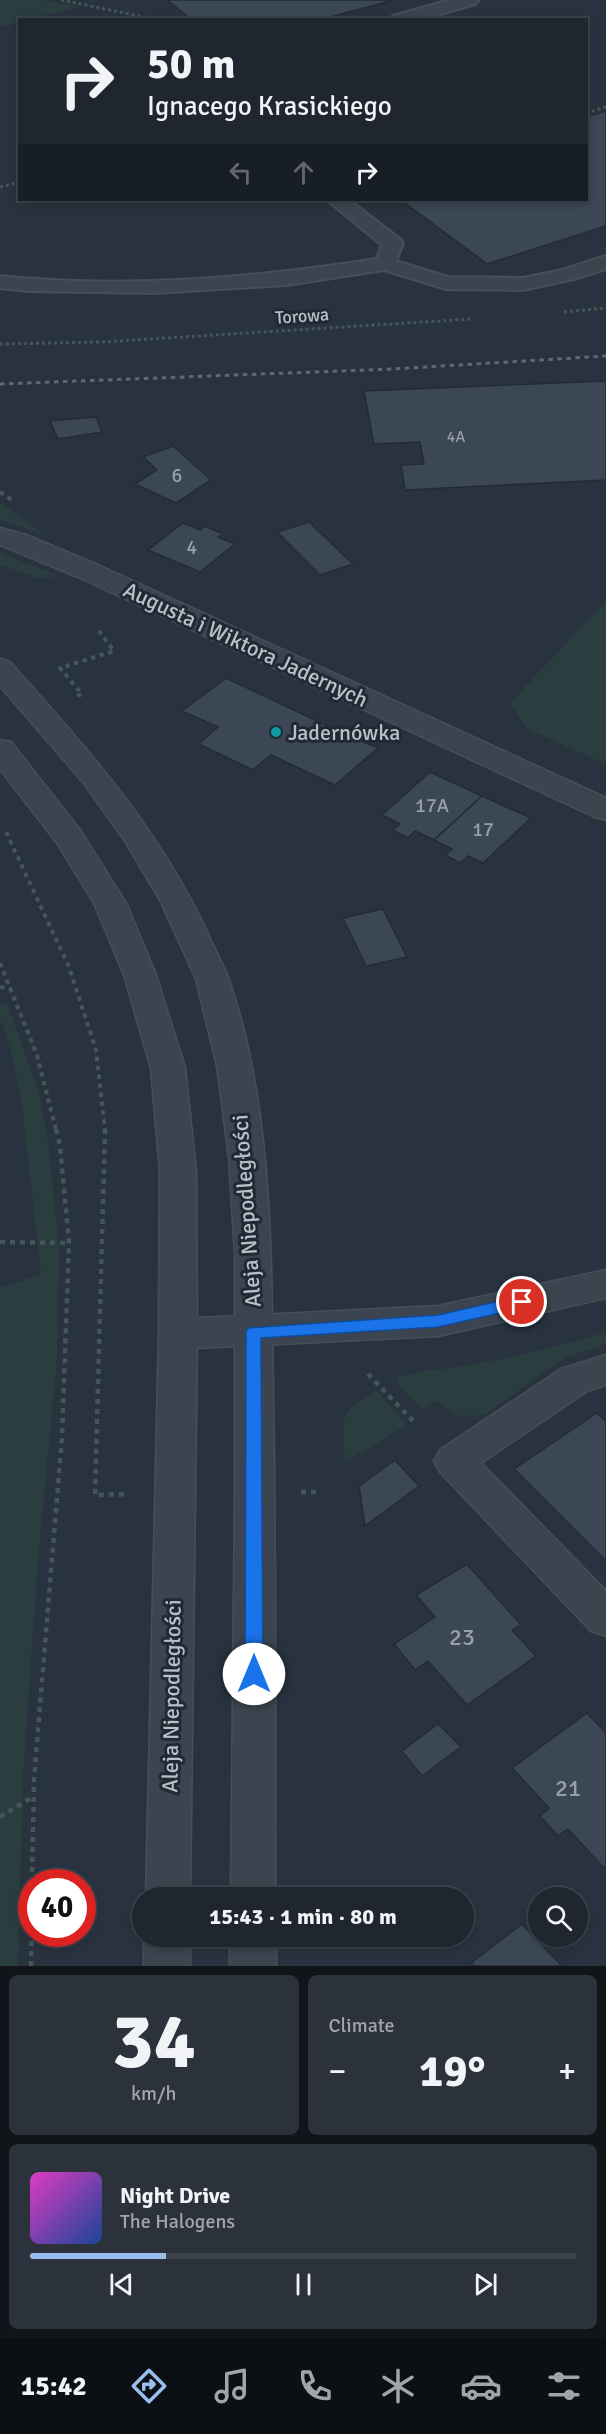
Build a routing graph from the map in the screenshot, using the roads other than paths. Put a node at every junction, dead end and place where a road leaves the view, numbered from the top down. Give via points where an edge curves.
1 (470, 0) edge
2 (406, 18) edge
3 (338, 201) edge
4 (606, 262) edge
5 (385, 264) junction
6 (0, 282) edge
7 (8, 538) edge
8 (0, 668) edge
9 (0, 749) edge
10 (606, 810) edge
11 (606, 1284) edge
12 (253, 1332) junction
13 (178, 1334) junction
14 (606, 1370) edge
15 (606, 1618) edge
16 (168, 1887) edge
17 (253, 1887) edge
18 (167, 1947) edge
19 (253, 1947) edge
20 (167, 1966) edge
21 (254, 1966) edge

1 - 2 lane
3 - 5 lane via 393,243
4 - 5 lane via 567,276 511,284 446,282
5 - 6 lane via 286,279 154,287
7 - 10 street, Augusta i Wiktora Jadernych
8 - 12 street, Aleja Niepodległości via 93,774 138,836 176,900 212,980 234,1066 247,1157
9 - 13 street, Aleja Niepodległości via 69,837 104,893 140,975 168,1068 178,1171
11 - 12 street via 438,1321
12 - 13 street
12 - 17 street, Aleja Niepodległości
13 - 16 street, Aleja Niepodległości
14 - 15 street via 574,1380 454,1461
18 - 20 street
19 - 21 street

